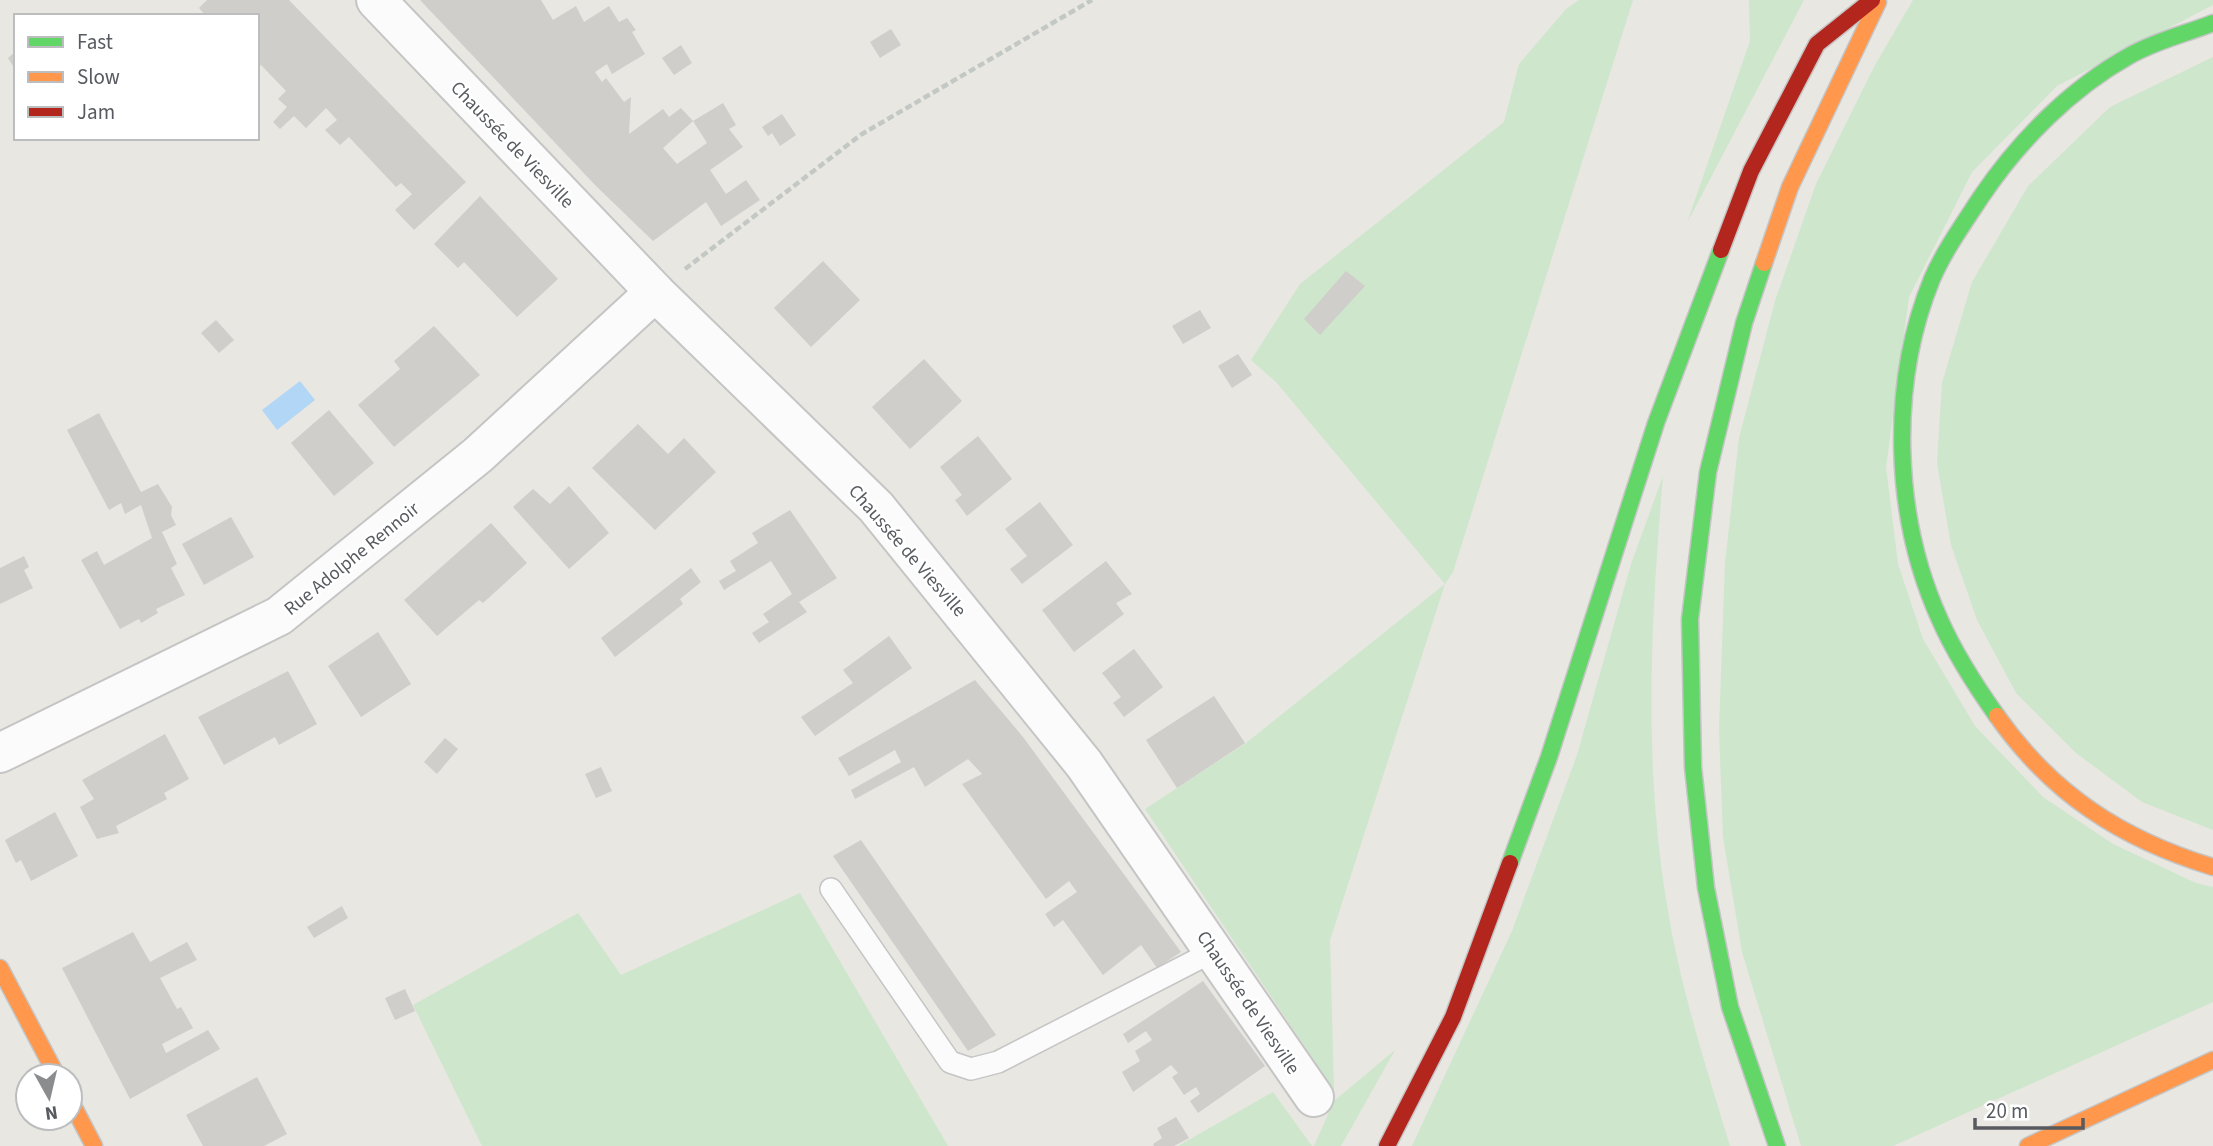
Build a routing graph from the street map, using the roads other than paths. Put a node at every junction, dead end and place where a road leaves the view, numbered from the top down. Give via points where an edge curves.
1 (376, 0) edge
2 (1872, 0) edge
3 (1879, 0) edge
4 (2213, 23) edge
5 (655, 292) junction
6 (0, 754) edge
7 (2213, 867) edge
8 (831, 889) dead end
9 (1214, 951) junction
10 (0, 968) edge
11 (2213, 1060) edge
12 (50, 1062) edge
13 (1314, 1097) dead end
14 (84, 1127) edge
15 (94, 1146) edge
16 (1387, 1146) edge
17 (1777, 1146) edge
18 (2028, 1146) edge

1 - 5 street, Chaussée de Viesville
2 - 16 main road via 1817,44 1751,171 1656,423 1549,757 1453,1017
3 - 17 main road via 1790,187 1744,323 1708,472 1690,619 1693,767 1706,888 1730,1007
4 - 7 main road via 2121,60 2058,107 2010,154 1932,279 1911,344 1902,429 1906,509 1927,594 1971,684 2037,768 2102,819
5 - 6 street, Rue Adolphe Rennoir via 478,455 279,616
5 - 9 street, Chaussée de Viesville via 876,507 1084,764
8 - 9 lane via 950,1062 971,1069 998,1062
9 - 13 street, Chaussée de Viesville
10 - 12 main road
11 - 18 main road
14 - 15 main road

